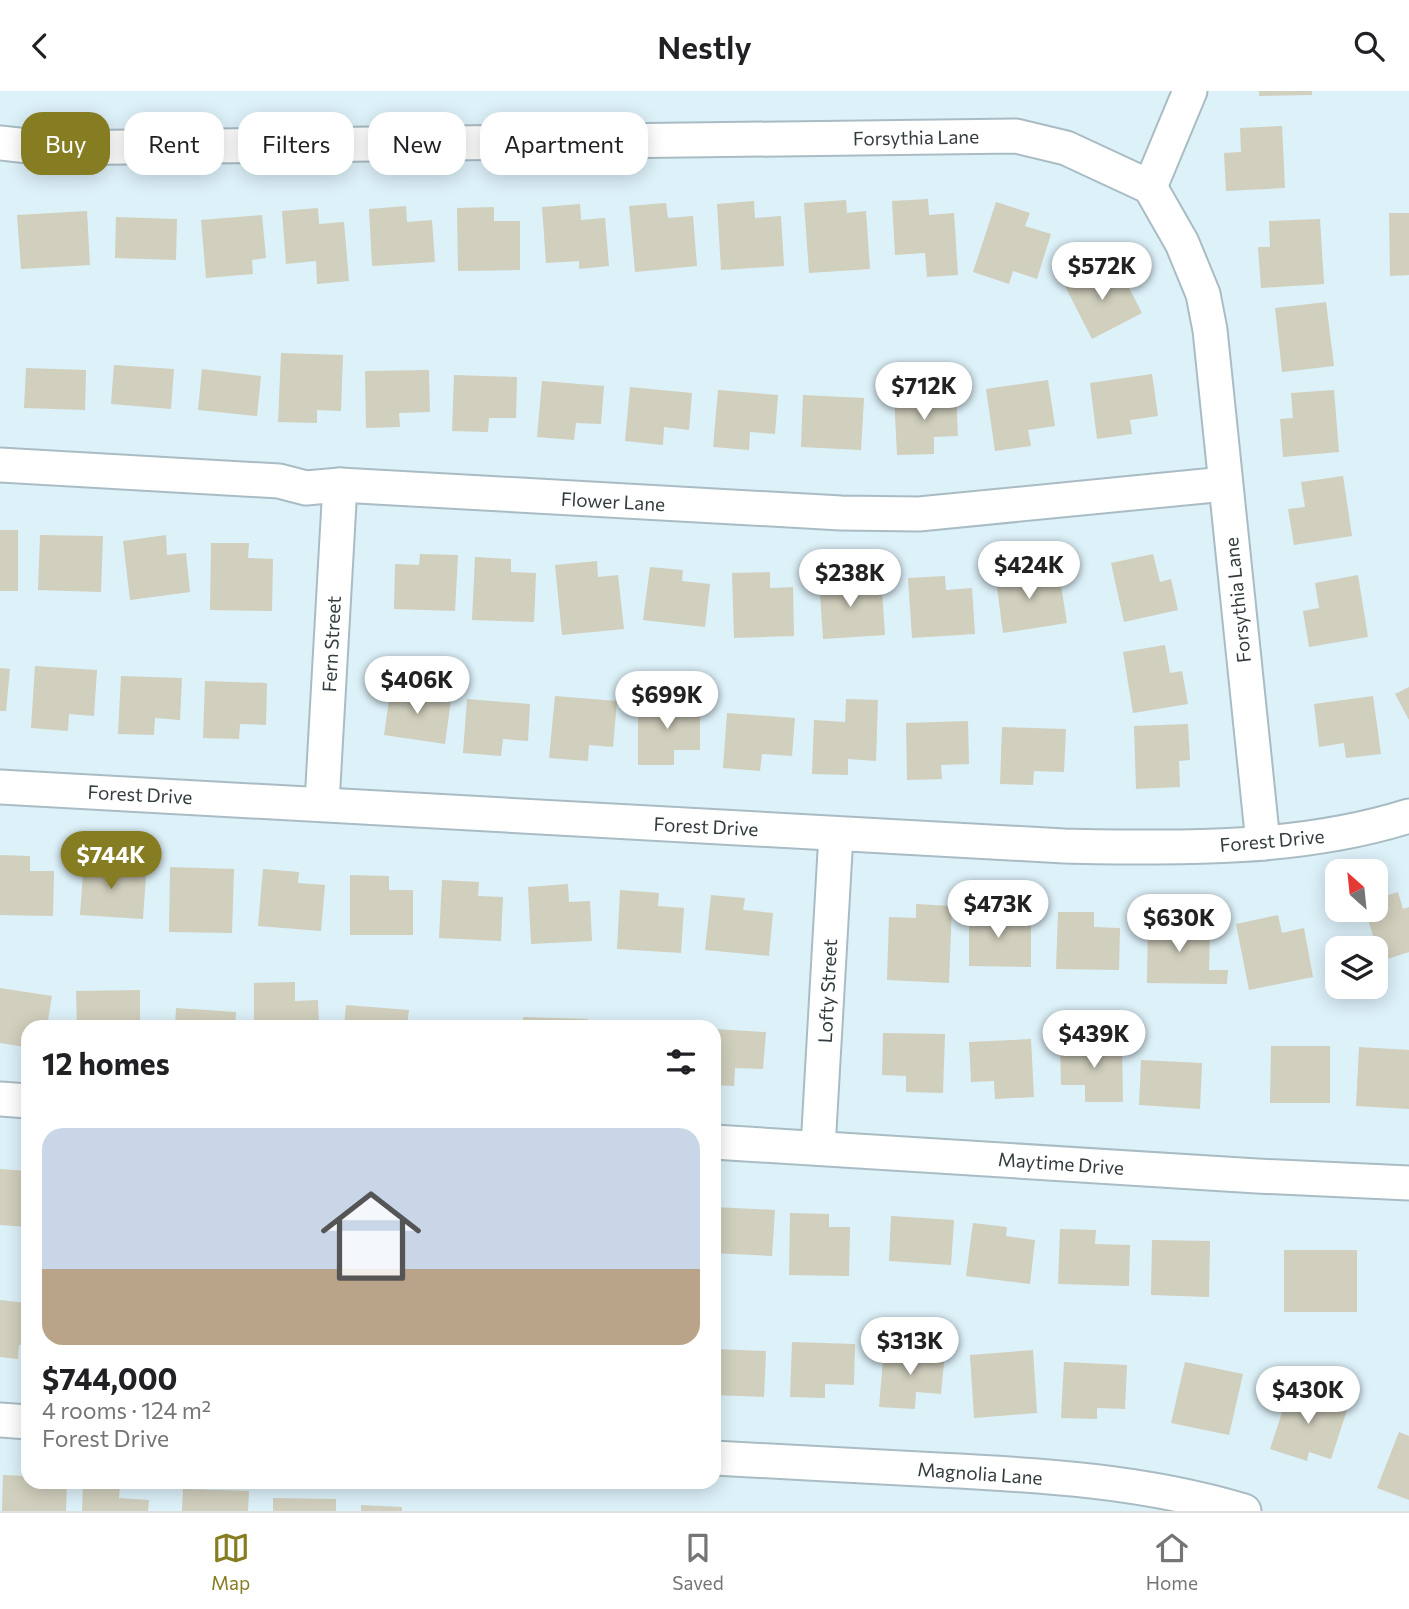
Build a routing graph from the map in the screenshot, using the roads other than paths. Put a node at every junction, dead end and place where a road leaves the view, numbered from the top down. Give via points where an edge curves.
1 (1190, 91) edge
2 (0, 143) edge
3 (1150, 187) junction
4 (0, 465) edge
5 (1225, 484) junction
6 (340, 485) junction
7 (0, 787) edge
8 (322, 803) junction
9 (1409, 816) edge
10 (836, 834) junction
11 (1262, 843) junction
12 (0, 1099) edge
13 (21, 1100) edge
14 (721, 1142) edge
15 (818, 1148) junction
16 (1409, 1183) edge
17 (0, 1420) edge
18 (21, 1422) edge
19 (721, 1458) edge
20 (1244, 1511) edge

1 - 3 street
2 - 3 street, Forsythia Lane via 46,148 1016,136 1066,148
3 - 5 street, Forsythia Lane via 1182,243 1203,294
4 - 6 street, Flower Lane via 279,481 306,488
5 - 6 street, Flower Lane via 919,514
5 - 11 street, Forsythia Lane
6 - 8 street, Fern Street
7 - 8 street, Forest Drive
8 - 10 street, Forest Drive
9 - 11 street, Forest Drive via 1331,835
10 - 11 street, Forest Drive via 1064,846 1184,848
10 - 15 street, Lofty Street
12 - 13 street
14 - 15 street, Maytime Drive
15 - 16 street, Maytime Drive
17 - 18 street
19 - 20 street, Magnolia Lane via 1128,1484

